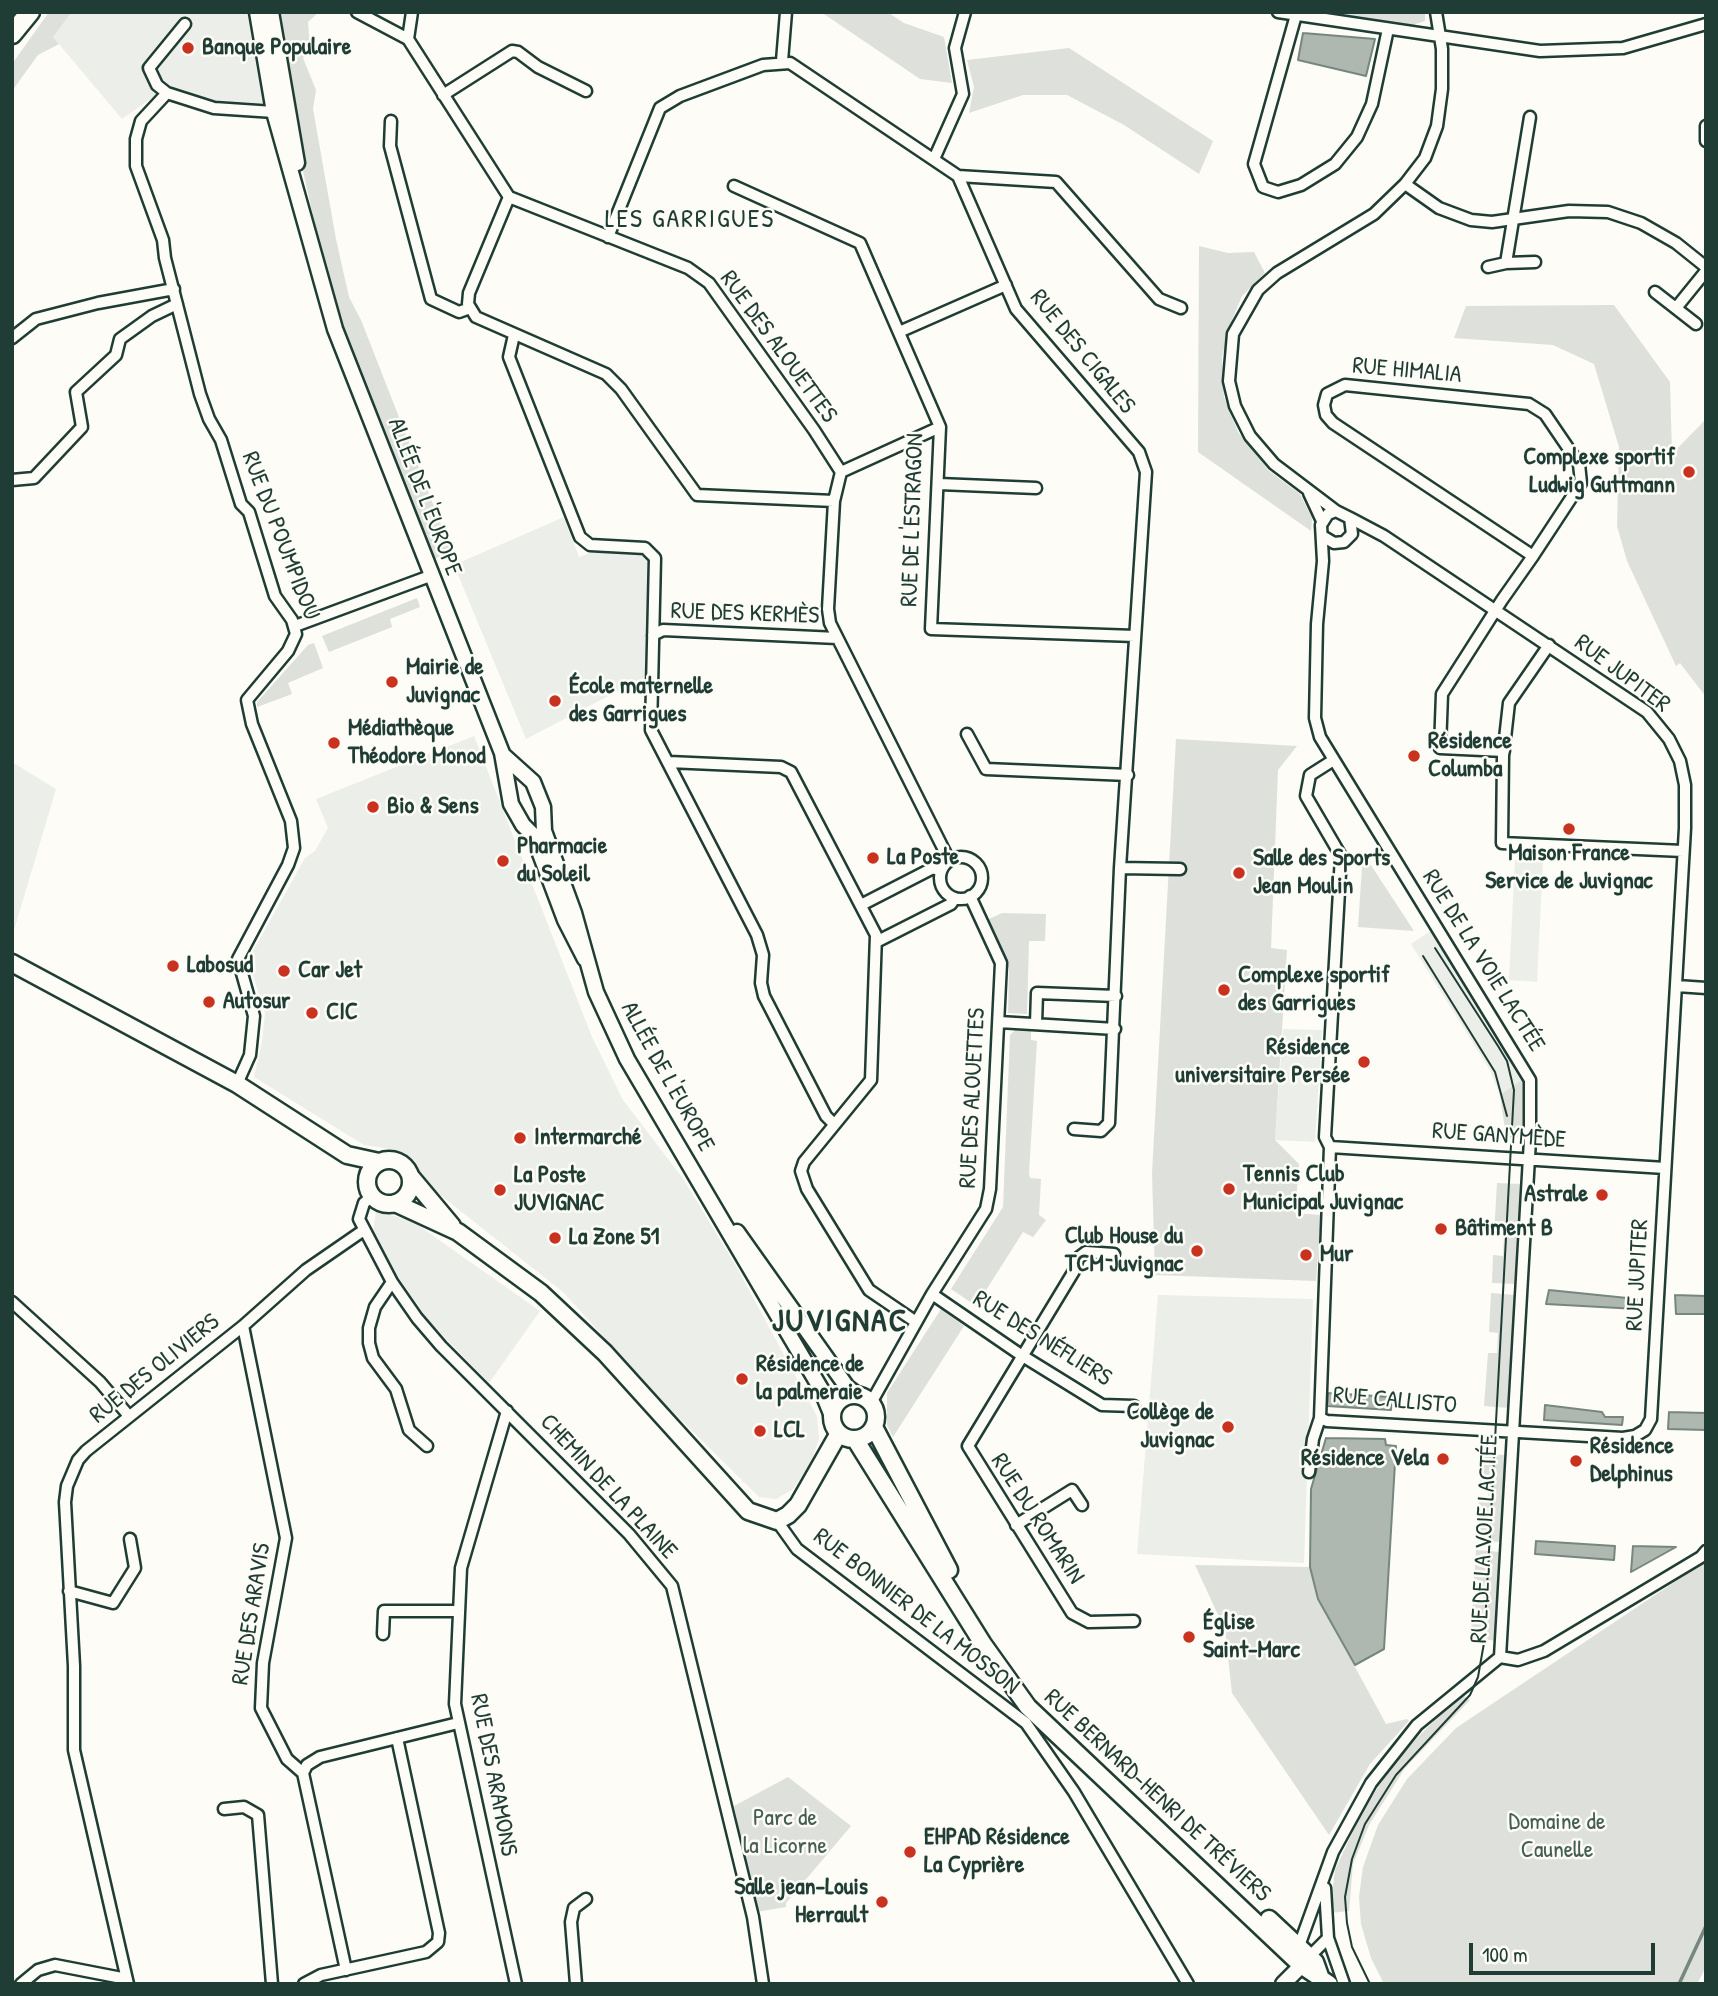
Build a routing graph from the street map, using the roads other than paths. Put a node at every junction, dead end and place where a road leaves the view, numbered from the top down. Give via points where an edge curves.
1 (30, 12) edge
2 (257, 12) edge
3 (271, 12) edge
4 (357, 12) edge
5 (412, 12) edge
6 (786, 12) edge
7 (1278, 12) edge
8 (1436, 12) edge
9 (963, 13) edge
10 (1296, 15) junction
11 (185, 24) dead end
12 (1706, 24) edge
13 (1388, 29) junction
14 (12, 34) edge
15 (408, 39) junction
16 (1441, 39) junction
17 (782, 61) junction
18 (586, 91) dead end
19 (167, 93) junction
20 (443, 95) junction
21 (274, 112) junction
22 (1530, 117) dead end
23 (391, 121) dead end
24 (1706, 126) edge
25 (1706, 142) edge
26 (934, 159) junction
27 (958, 176) junction
28 (1405, 184) junction
29 (734, 186) dead end
30 (509, 197) junction
31 (1513, 221) junction
32 (608, 237) junction
33 (314, 253) junction
34 (1535, 262) dead end
35 (1506, 263) junction
36 (1488, 267) dead end
37 (1706, 269) edge
38 (1006, 285) junction
39 (174, 289) junction
40 (1655, 292) dead end
41 (177, 304) junction
42 (470, 308) junction
43 (1181, 308) dead end
44 (1676, 308) junction
45 (1696, 324) dead end
46 (899, 332) junction
47 (514, 335) junction
48 (12, 338) edge
49 (940, 427) junction
50 (841, 472) junction
51 (12, 480) edge
52 (939, 484) junction
53 (1036, 488) dead end
54 (1308, 491) junction
55 (834, 501) junction
56 (1336, 511) junction
57 (1350, 518) junction
58 (1322, 521) junction
59 (1371, 530) junction
60 (1324, 537) junction
61 (1344, 541) junction
62 (1533, 556) junction
63 (1323, 561) junction
64 (430, 576) junction
65 (1496, 610) junction
66 (295, 626) junction
67 (653, 635) junction
68 (1135, 636) junction
69 (837, 638) junction
70 (1549, 645) junction
71 (967, 734) dead end
72 (1504, 751) junction
73 (502, 753) junction
74 (1332, 761) junction
75 (668, 762) junction
76 (524, 775) junction
77 (1128, 775) junction
78 (508, 782) junction
79 (543, 822) junction
80 (528, 829) junction
81 (1683, 851) junction
82 (949, 860) junction
83 (1121, 868) junction
84 (1180, 869) dead end
85 (941, 871) junction
86 (970, 897) junction
87 (955, 898) junction
88 (861, 905) junction
89 (877, 941) junction
90 (585, 959) junction
91 (12, 963) edge
92 (1677, 986) junction
93 (1706, 988) edge
94 (1116, 996) junction
95 (999, 1022) junction
96 (1036, 1024) junction
97 (1115, 1029) junction
98 (237, 1084) junction
99 (834, 1124) junction
100 (1074, 1129) dead end
101 (1330, 1147) junction
102 (347, 1155) junction
103 (1529, 1160) junction
104 (379, 1162) junction
105 (1665, 1168) junction
106 (411, 1177) junction
107 (370, 1189) junction
108 (395, 1203) junction
109 (719, 1212) junction
110 (364, 1230) junction
111 (458, 1232) junction
112 (1114, 1254) dead end
113 (392, 1282) junction
114 (932, 1294) junction
115 (12, 1302) edge
116 (916, 1322) junction
117 (243, 1326) junction
118 (1021, 1355) junction
119 (865, 1400) junction
120 (1134, 1406) dead end
121 (507, 1411) junction
122 (130, 1416) junction
123 (832, 1416) junction
124 (1320, 1418) junction
125 (874, 1427) junction
126 (1513, 1432) junction
127 (839, 1433) junction
128 (855, 1440) junction
129 (426, 1446) dead end
130 (1309, 1472) dead end
131 (1082, 1505) dead end
132 (777, 1521) junction
133 (1016, 1525) junction
134 (130, 1539) dead end
135 (1706, 1551) edge
136 (69, 1591) junction
137 (457, 1611) junction
138 (1133, 1621) dead end
139 (383, 1634) dead end
140 (1500, 1657) junction
141 (458, 1723) junction
142 (397, 1738) junction
143 (303, 1773) junction
144 (224, 1809) dead end
145 (1325, 1877) junction
146 (586, 1899) dead end
147 (1328, 1938) junction
148 (1312, 1969) edge
149 (346, 1970) junction
150 (127, 1982) edge
151 (21, 1984) edge
152 (272, 1984) edge
153 (304, 1984) edge
154 (516, 1984) edge
155 (576, 1984) edge
156 (762, 1984) edge
157 (1188, 1984) edge
158 (1283, 1984) edge
159 (1344, 1984) edge

1 - 14 highway
2 - 21 street, ALLÉE DE L'EUROPE
3 - 33 street, ALLÉE DE L'EUROPE
4 - 15 street
5 - 15 street
6 - 17 street
7 - 10 street
8 - 16 street
9 - 26 street via 955,48 963,94
10 - 13 street
10 - 13 street via 1254,164 1263,187 1278,192 1301,185 1335,164 1357,137 1372,104
11 - 19 street via 149,68 151,77
12 - 16 street via 1623,48 1588,51 1540,51
13 - 16 street
15 - 20 street
16 - 28 street via 1437,126 1424,158
17 - 26 street
17 - 32 street via 680,96 660,108
18 - 20 street via 512,51
19 - 21 street via 214,108
19 - 39 street, RUE DU POUMPIDOU via 141,121 135,157
20 - 30 street
21 - 33 street, ALLÉE DE L'EUROPE
22 - 31 street
23 - 42 street via 390,146 431,299 459,312
24 - 25 street
26 - 27 street
27 - 38 street, RUE DES CIGALES
27 - 43 street via 1056,181 1159,299
28 - 31 street via 1439,208 1471,220
28 - 54 street via 1358,226 1277,273 1258,290 1233,334 1228,381 1235,406 1262,452
29 - 46 street, RUE DE L'ESTRAGON via 860,243
30 - 32 street, RUE DES ALOUETTES
30 - 42 street via 469,293
31 - 35 street
31 - 37 street via 1569,211 1608,212 1641,223 1676,243
32 - 50 street, RUE DES ALOUETTES via 688,268 709,283
33 - 64 street, ALLÉE DE L'EUROPE via 335,329
34 - 35 street
35 - 36 street
37 - 44 street
38 - 46 street
38 - 68 street, RUE DES CIGALES via 1016,309 1139,452 1146,472
39 - 41 street, RUE DU POUMPIDOU
39 - 48 street via 36,318
40 - 44 street
41 - 51 street via 120,339 116,355 76,392 82,426 33,478
41 - 66 street, RUE DU POUMPIDOU via 200,394 249,512 275,596
42 - 47 street via 479,320
44 - 45 street
46 - 49 street, RUE DE L'ESTRAGON
47 - 55 street via 592,366 614,381 697,495
47 - 67 street via 509,357 580,537 590,545 645,548 655,558
49 - 50 street
49 - 52 street, RUE DE L'ESTRAGON
50 - 55 street
52 - 53 street
52 - 68 street, RUE DE L'ESTRAGON via 931,629
54 - 56 street
54 - 58 street
55 - 69 street via 828,609
56 - 57 street
56 - 58 street
57 - 59 street, RUE JUPITER
57 - 61 street via 1353,529
58 - 60 street
59 - 61 street
59 - 65 street, RUE JUPITER
60 - 61 street
60 - 63 street, RUE DE LA VOIE LACTÉE
61 - 63 street
62 - 62 street, RUE HIMALIA via 1582,475 1579,464 1538,408 1345,385 1327,394 1326,415 1333,423
62 - 65 street, RUE HIMALIA
63 - 74 street, RUE DE LA VOIE LACTÉE via 1315,718
64 - 66 street
64 - 73 street, ALLÉE DE L'EUROPE
65 - 70 street, RUE JUPITER
65 - 72 street via 1442,694 1440,748
66 - 98 street, RUE DU POUMPIDOU via 288,651 247,700 252,724 291,821 294,848 238,959 254,1016 250,1055
67 - 69 street, RUE DES KERMÈS via 663,630
67 - 75 street via 650,721
68 - 77 street, RUE DES CIGALES
69 - 82 street
70 - 72 street, RUE JUPITER via 1509,703
70 - 81 street, RUE JUPITER via 1647,712 1669,739 1685,785
71 - 77 street via 986,769
72 - 81 street, RUE JUPITER via 1502,843
73 - 76 street, ALLÉE DE L'EUROPE
73 - 78 street, ALLÉE DE L'EUROPE
74 - 101 street, RUE CALLISTO via 1310,775 1306,796 1341,856 1325,1137
74 - 103 street, RUE DE LA VOIE LACTÉE via 1525,1068 1532,1094
75 - 88 street via 781,767 791,772
75 - 99 street via 757,935 763,955 764,996 825,1116
76 - 78 street
76 - 79 street, ALLÉE DE L'EUROPE via 533,782 543,807
77 - 83 street, RUE DES CIGALES
78 - 80 street, ALLÉE DE L'EUROPE via 511,804
79 - 80 street
79 - 90 street, ALLÉE DE L'EUROPE
80 - 90 street, ALLÉE DE L'EUROPE
81 - 92 street, RUE JUPITER
82 - 85 street
82 - 86 street via 962,857 978,867 981,881
83 - 84 street
83 - 94 street, RUE DES CIGALES
85 - 87 street via 942,886
85 - 88 street via 933,868
86 - 87 street
86 - 95 street, RUE DES ALOUETTES via 1001,963
87 - 89 street
88 - 89 street
89 - 99 street via 872,1080
90 - 109 street, ALLÉE DE L'EUROPE via 627,1059
91 - 98 main road
92 - 93 street
92 - 105 street, RUE JUPITER
94 - 96 street via 1037,993
94 - 97 street, RUE DES CIGALES
95 - 96 street
95 - 114 street, RUE DES ALOUETTES via 986,1209
96 - 97 street
97 - 100 street, RUE DES CIGALES via 1109,1123 1101,1130
98 - 102 main road
99 - 116 street via 803,1162 802,1180 869,1290
101 - 103 street, RUE GANYMÈDE
101 - 124 street, RUE CALLISTO
102 - 104 main road
102 - 107 main road
103 - 105 street, RUE GANYMÈDE
103 - 126 street, RUE DE LA VOIE LACTÉE
104 - 106 main road via 401,1163
104 - 107 main road via 371,1170
105 - 126 street, RUE JUPITER via 1651,1419 1645,1430 1623,1438
106 - 108 main road via 407,1195
106 - 111 main road
107 - 108 main road via 384,1203
107 - 110 street via 359,1213
108 - 111 main road
109 - 119 street, ALLÉE DE L'EUROPE via 847,1387
109 - 123 street, ALLÉE DE L'EUROPE via 828,1401
110 - 113 street, CHEMIN DE LA PLAINE
110 - 117 street, RUE DES OLIVIERS via 306,1270
111 - 132 main road via 527,1281 571,1320 748,1511
112 - 118 street via 1081,1254
113 - 121 street, CHEMIN DE LA PLAINE via 440,1346
113 - 129 street via 375,1307 369,1343 373,1358 396,1389 409,1430
114 - 116 street, RUE DES ALOUETTES
114 - 118 street, RUE DES NÉFLIERS
115 - 122 street via 100,1382
116 - 119 street, RUE DES ALOUETTES
117 - 122 street, RUE DES OLIVIERS
117 - 143 street, RUE DES ARAVIS via 286,1538 263,1663 261,1708 287,1759
118 - 120 street, RUE DES NÉFLIERS via 1102,1405
118 - 133 street, RUE DU ROMARIN via 968,1446
119 - 123 main road via 852,1396 838,1402
119 - 125 main road via 876,1415
121 - 137 street, RUE DES ARAMONS via 461,1568
121 - 156 street, CHEMIN DE LA PLAINE via 629,1534 671,1586 753,1917
122 - 136 street, RUE DES OLIVIERS via 86,1451 72,1473 65,1502
123 - 127 main road
124 - 126 street, RUE CALLISTO
124 - 130 street
125 - 128 main road
125 - 148 main road, RUE BERNARD-HENRI DE TRÉVIERS via 957,1585 1030,1698
126 - 140 street, RUE DE LA VOIE LACTÉE
127 - 128 main road
127 - 132 main road via 798,1505
128 - 148 main road, RUE BERNARD-HENRI DE TRÉVIERS via 983,1644 1028,1707
131 - 133 street via 1072,1490
132 - 157 street, RUE BONNIER DE LA MOSSON via 797,1549 1026,1723 1074,1792
133 - 138 street, RUE DU ROMARIN via 1072,1613 1089,1622
134 - 136 street via 135,1568 113,1603
135 - 140 street via 1544,1651 1518,1660
136 - 150 street, RUE DES OLIVIERS via 74,1750
137 - 139 street via 384,1611
137 - 141 street, RUE DES ARAMONS
140 - 145 street via 1417,1725 1391,1755 1339,1840
141 - 142 street
141 - 154 street, RUE DES ARAMONS
142 - 143 street via 320,1757
142 - 149 street via 438,1942 426,1952
143 - 149 street
144 - 152 street via 244,1807 258,1815
145 - 147 street
145 - 148 street
146 - 155 street via 574,1908 571,1922
147 - 148 street
147 - 159 street
148 - 158 street
149 - 153 street
150 - 151 street via 55,1965 37,1970

